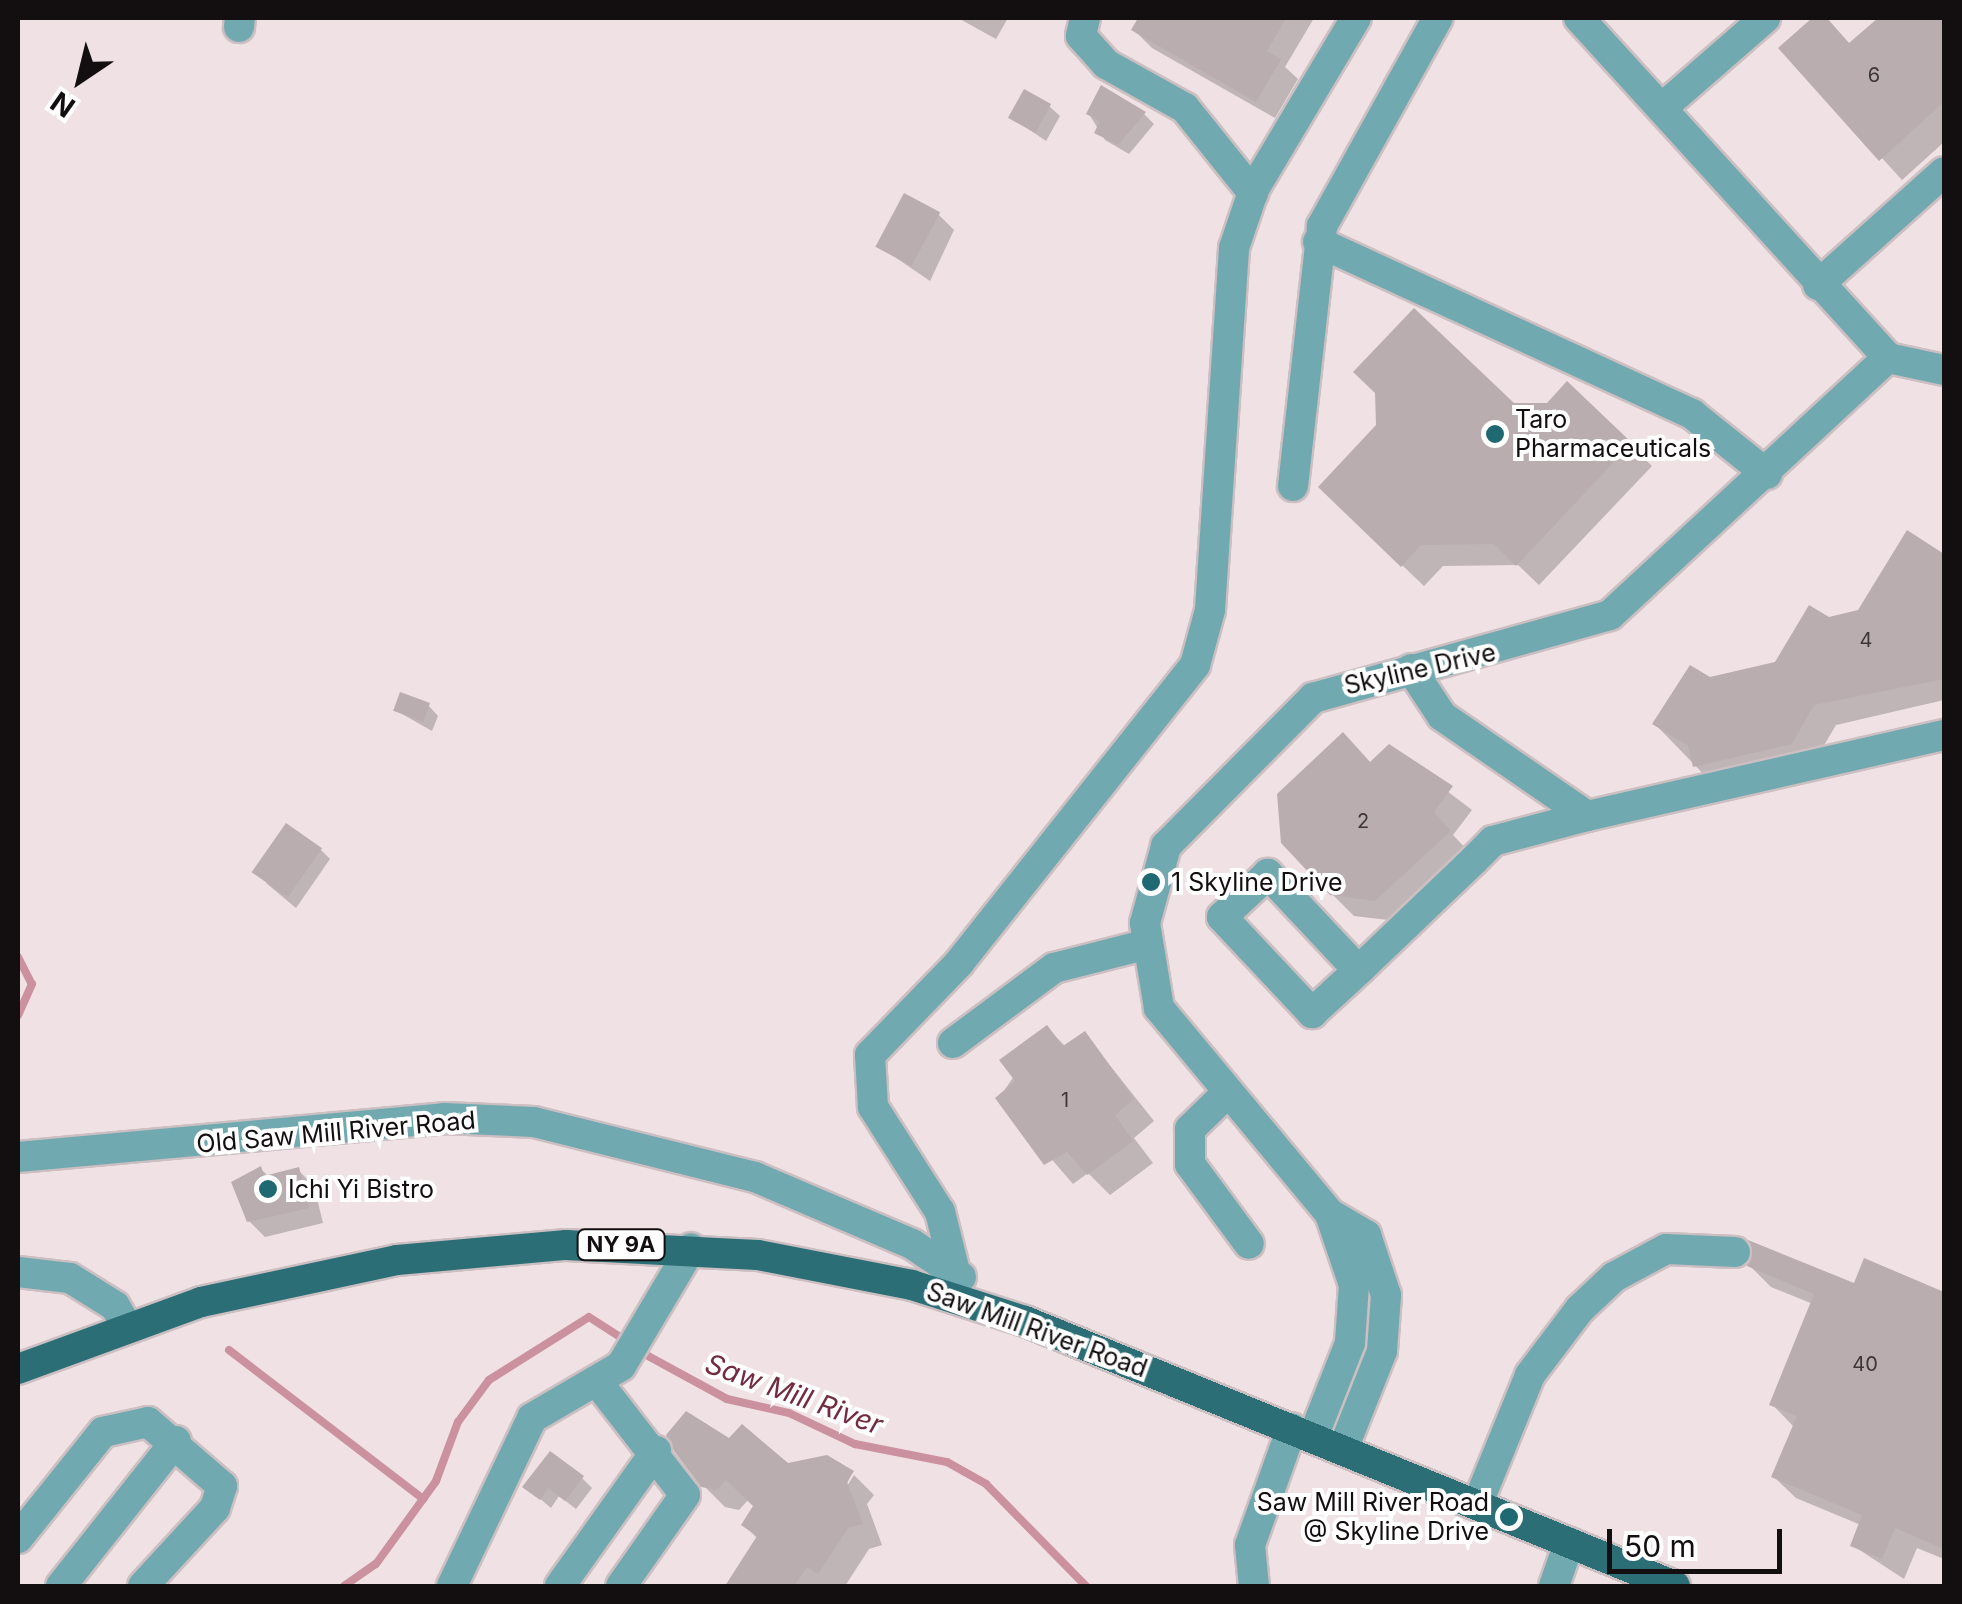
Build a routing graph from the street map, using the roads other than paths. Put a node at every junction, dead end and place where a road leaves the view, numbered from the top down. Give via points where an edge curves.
1 (1085, 18) edge
2 (1356, 18) edge
3 (1438, 18) edge
4 (1579, 18) edge
5 (1765, 18) edge
6 (1662, 108) junction
7 (1944, 172) edge
8 (1253, 193) junction
9 (1318, 242) junction
10 (1818, 285) junction
11 (1888, 358) junction
12 (1944, 370) edge
13 (1767, 474) junction
14 (1293, 486) dead end
15 (1410, 669) junction
16 (1944, 735) edge
17 (1587, 816) junction
18 (1144, 945) junction
19 (1358, 970) junction
20 (953, 1043) dead end
21 (1225, 1094) junction
22 (18, 1156) edge
23 (1330, 1214) junction
24 (1250, 1244) dead end
25 (691, 1248) junction
26 (1735, 1252) dead end
27 (954, 1268) junction
28 (18, 1272) edge
29 (962, 1300) junction
30 (126, 1325) junction
31 (18, 1369) edge
32 (610, 1375) junction
33 (1302, 1432) junction
34 (176, 1441) junction
35 (1343, 1450) junction
36 (656, 1451) junction
37 (1477, 1504) junction
38 (18, 1538) edge
39 (1569, 1542) junction
40 (61, 1586) edge
41 (143, 1586) edge
42 (452, 1586) edge
43 (560, 1586) edge
44 (621, 1586) edge
45 (1254, 1586) edge
46 (1554, 1586) edge
47 (1675, 1586) edge

1 - 8 street via 1081,36 1106,64 1184,108
2 - 8 street
3 - 9 street via 1336,192
4 - 6 street
5 - 6 street
6 - 10 street
7 - 10 street
8 - 27 street via 1222,328 1210,610 1195,665 960,962 870,1056 873,1107 940,1212
9 - 13 street via 1692,414
9 - 14 street
10 - 11 street
11 - 12 street
11 - 13 street, Skyline Drive
13 - 15 street, Skyline Drive via 1610,615 1542,641
15 - 17 street via 1442,716
15 - 18 street, Skyline Drive via 1313,698 1207,796 1158,862
16 - 17 street
17 - 19 street via 1493,840
18 - 20 street via 1054,968
18 - 21 street, Skyline Drive via 1168,1025
19 - 19 street via 1312,1013 1222,917 1268,874
21 - 23 street, Skyline Drive
21 - 24 street via 1190,1130 1190,1164
22 - 27 street, Old Saw Mill River Road via 444,1118 534,1122 754,1177
23 - 33 street, Skyline Drive via 1356,1314
23 - 35 street, Skyline Drive via 1366,1235 1386,1296 1382,1351
25 - 29 main road, Saw Mill River Road / NY 9A via 821,1265
25 - 30 main road, Saw Mill River Road / NY 9A via 433,1254 260,1286
25 - 32 street via 648,1332
26 - 37 street via 1666,1249 1614,1277 1580,1309 1530,1375
27 - 29 street
28 - 30 street via 70,1278 115,1306
29 - 33 main road, Saw Mill River Road / NY 9A
30 - 31 main road, Saw Mill River Road / NY 9A
32 - 36 street
32 - 42 street via 532,1418
33 - 35 main road, Saw Mill River Road / NY 9A
33 - 45 street, Skyline Drive via 1250,1544
34 - 38 street via 139,1421 103,1432
34 - 40 street
34 - 41 street via 216,1474 222,1495
35 - 37 main road, Saw Mill River Road / NY 9A
36 - 43 street
36 - 44 street via 685,1495
37 - 39 main road, Saw Mill River Road / NY 9A
39 - 46 street
39 - 47 main road, Saw Mill River Road / NY 9A

